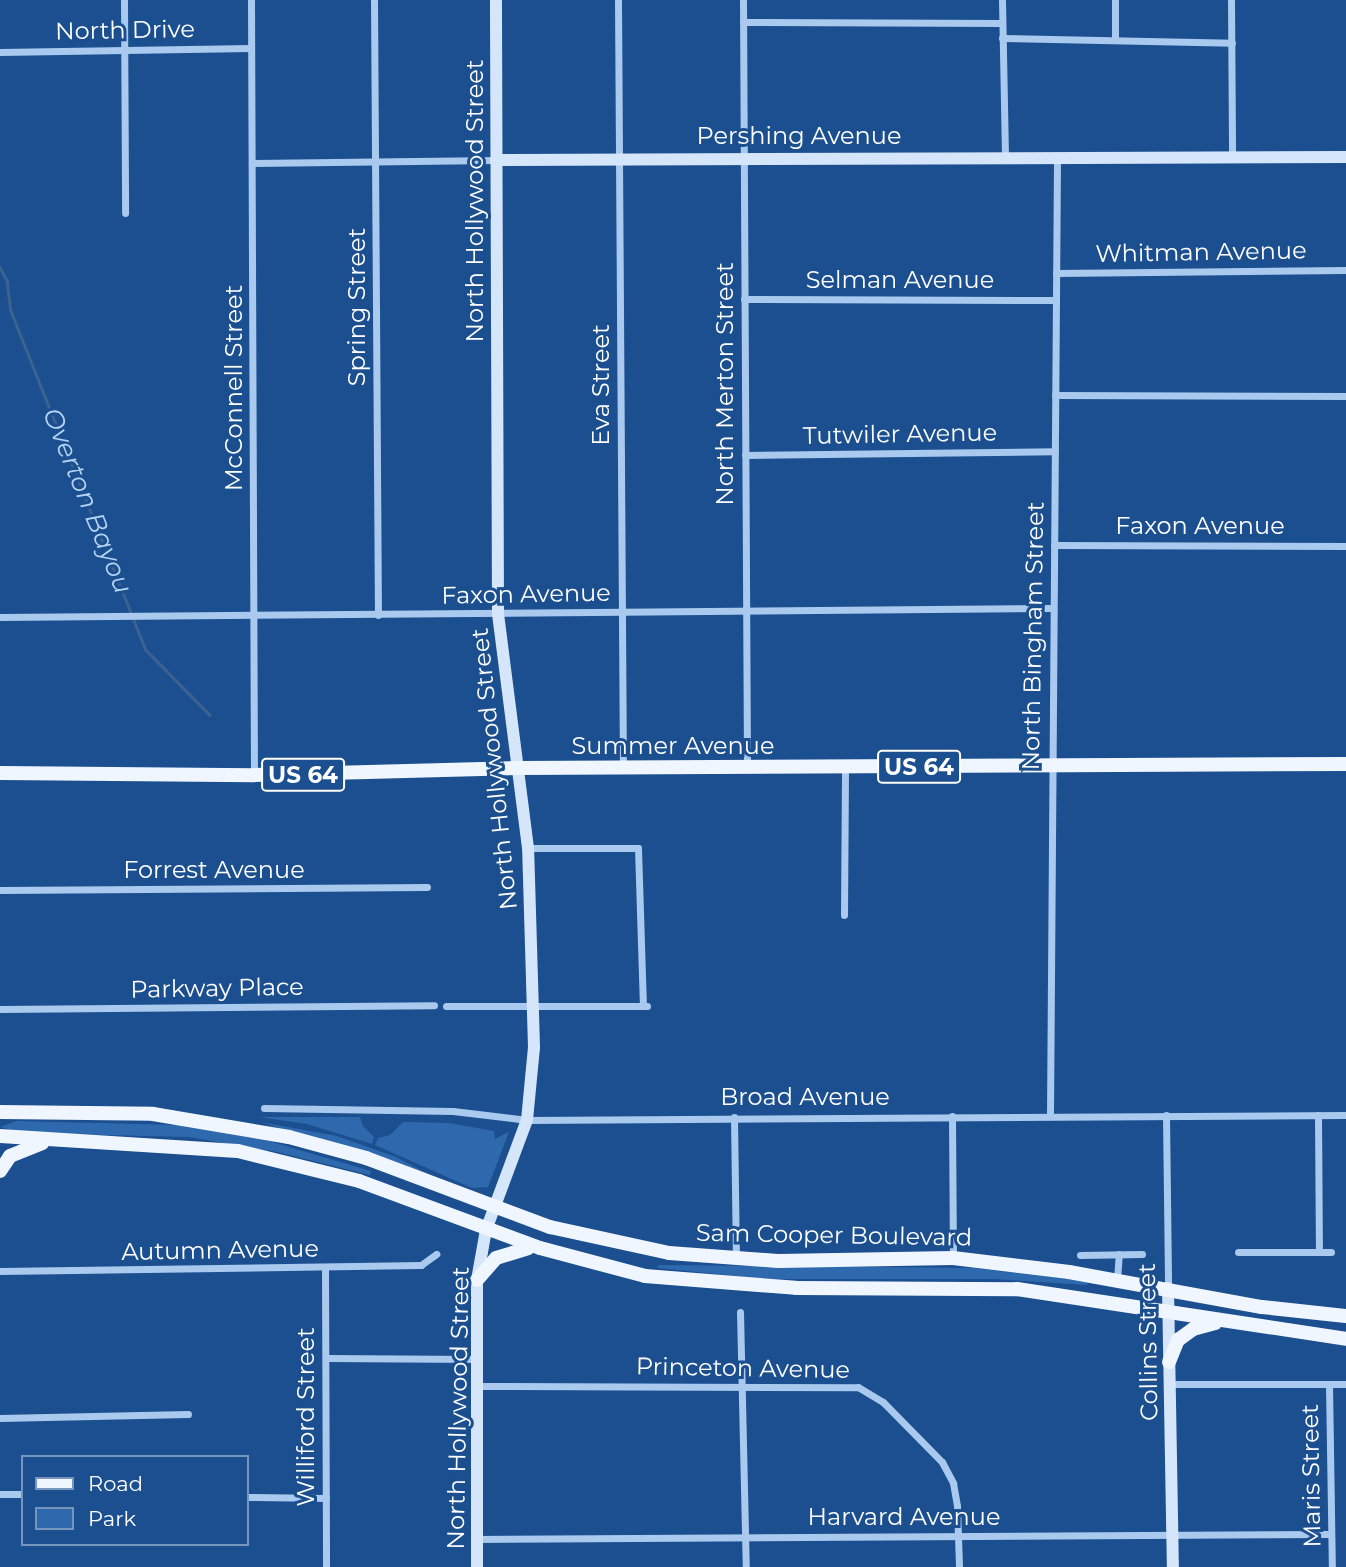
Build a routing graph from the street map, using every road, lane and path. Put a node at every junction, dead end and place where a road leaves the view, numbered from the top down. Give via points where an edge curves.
1 (124, 0) edge
2 (251, 0) edge
3 (374, 0) edge
4 (496, 0) edge
5 (618, 0) edge
6 (743, 0) edge
7 (1002, 0) edge
8 (1115, 0) edge
9 (1231, 0) edge
10 (743, 22) junction
11 (1002, 23) junction
12 (1002, 38) junction
13 (1115, 40) junction
14 (1231, 43) junction
15 (250, 48) junction
16 (124, 49) junction
17 (0, 52) edge
18 (743, 157) junction
19 (1004, 157) junction
20 (1058, 157) junction
21 (1232, 157) junction
22 (1346, 157) edge
23 (620, 159) junction
24 (496, 160) junction
25 (376, 162) junction
26 (252, 163) junction
27 (125, 213) dead end
28 (1346, 270) edge
29 (1056, 273) junction
30 (744, 299) junction
31 (1056, 300) junction
32 (1055, 395) junction
33 (1346, 396) edge
34 (1055, 452) junction
35 (745, 455) junction
36 (1054, 545) junction
37 (1346, 546) edge
38 (1053, 608) junction
39 (622, 611) junction
40 (746, 612) junction
41 (498, 614) junction
42 (378, 615) junction
43 (254, 616) junction
44 (0, 617) edge
45 (1346, 764) edge
46 (1051, 766) junction
47 (518, 768) junction
48 (845, 768) junction
49 (623, 769) junction
50 (747, 769) junction
51 (0, 773) edge
52 (254, 775) junction
53 (528, 848) junction
54 (427, 887) dead end
55 (0, 890) edge
56 (844, 915) dead end
57 (434, 1005) dead end
58 (446, 1006) dead end
59 (534, 1007) junction
60 (0, 1009) edge
61 (264, 1108) dead end
62 (0, 1112) edge
63 (1166, 1115) junction
64 (1318, 1115) junction
65 (1346, 1115) edge
66 (952, 1116) junction
67 (1050, 1116) junction
68 (734, 1117) junction
69 (527, 1120) junction
70 (0, 1136) edge
71 (62, 1139) junction
72 (0, 1171) edge
73 (495, 1206) junction
74 (486, 1230) junction
75 (541, 1248) junction
76 (1238, 1252) dead end
77 (1320, 1252) junction
78 (1331, 1252) dead end
79 (436, 1254) dead end
80 (1119, 1254) junction
81 (1142, 1254) dead end
82 (1080, 1255) dead end
83 (953, 1258) junction
84 (736, 1259) junction
85 (325, 1268) junction
86 (0, 1271) edge
87 (477, 1280) junction
88 (1117, 1280) junction
89 (1168, 1288) junction
90 (740, 1312) dead end
91 (1168, 1312) junction
92 (1346, 1316) edge
93 (1224, 1322) junction
94 (1346, 1339) edge
95 (326, 1358) junction
96 (477, 1359) junction
97 (1168, 1362) junction
98 (1169, 1384) junction
99 (1329, 1384) junction
100 (1346, 1384) edge
101 (742, 1385) junction
102 (478, 1386) junction
103 (188, 1414) dead end
104 (0, 1418) edge
105 (0, 1494) edge
106 (21, 1494) edge
107 (248, 1497) edge
108 (326, 1498) junction
109 (1331, 1534) junction
110 (1172, 1535) junction
111 (958, 1536) junction
112 (745, 1537) junction
113 (477, 1539) junction
114 (326, 1567) edge
115 (477, 1567) edge
116 (746, 1567) edge
117 (959, 1567) edge
118 (1172, 1567) edge
119 (1332, 1567) edge

1 - 16 street
2 - 15 street, McConnell Street
3 - 25 street, Spring Street
4 - 24 main road, North Hollywood Street
5 - 23 street, Eva Street
6 - 10 street, North Merton Street
7 - 11 street
8 - 13 street
9 - 14 street
10 - 11 street
10 - 18 street, North Merton Street
11 - 12 street
12 - 13 street
12 - 19 street
13 - 14 street
14 - 21 street
15 - 16 street, North Drive
15 - 26 street, McConnell Street
16 - 17 street, North Drive
16 - 27 street
18 - 19 main road, Pershing Avenue
18 - 23 main road, Pershing Avenue
18 - 30 street, North Merton Street
19 - 20 main road, Pershing Avenue
20 - 21 main road, Pershing Avenue
20 - 29 street, North Bingham Street
21 - 22 main road, Pershing Avenue
23 - 24 main road, Pershing Avenue
23 - 39 street, Eva Street
24 - 25 street, Pershing Avenue
24 - 41 main road, North Hollywood Street
25 - 26 street, Pershing Avenue
25 - 42 street, Spring Street
26 - 43 street, McConnell Street
28 - 29 street, Whitman Avenue
29 - 31 street, North Bingham Street
30 - 31 street, Selman Avenue
30 - 35 street, North Merton Street
31 - 32 street, North Bingham Street
32 - 33 street
32 - 34 street, North Bingham Street
34 - 35 street, Tutwiler Avenue
34 - 36 street, North Bingham Street
35 - 40 street, North Merton Street
36 - 37 street, Faxon Avenue
36 - 38 street, North Bingham Street
38 - 40 street, Faxon Avenue
38 - 46 street, North Bingham Street
39 - 40 street, Faxon Avenue
39 - 41 street, Faxon Avenue
39 - 49 street, Eva Street
40 - 50 street, North Merton Street
41 - 42 street, Faxon Avenue
41 - 47 main road, North Hollywood Street via 501,666
42 - 43 street, Faxon Avenue
43 - 44 street, Faxon Avenue
43 - 52 street, McConnell Street
45 - 46 main road, Summer Avenue / US 64
46 - 48 main road, Summer Avenue / US 64
46 - 67 street, North Bingham Street
47 - 49 main road, Summer Avenue / US 64
47 - 52 main road, Summer Avenue / US 64
47 - 53 main road, North Hollywood Street
48 - 50 main road, Summer Avenue / US 64
48 - 56 street
49 - 50 main road, Summer Avenue / US 64
51 - 52 main road, Summer Avenue / US 64
53 - 59 main road, North Hollywood Street
53 - 59 street via 638,848 646,1006
54 - 55 street, Forrest Avenue
57 - 60 street, Parkway Place
58 - 59 street
59 - 69 main road, North Hollywood Street
61 - 69 street, Broad Avenue via 453,1111
62 - 73 main road, Sam Cooper Boulevard via 153,1114 213,1122 366,1158
63 - 64 street, Broad Avenue
63 - 67 street, Broad Avenue
63 - 89 street, Collins Street
64 - 65 street, Broad Avenue
64 - 77 street
66 - 67 street, Broad Avenue
66 - 68 street, Broad Avenue
66 - 83 street
68 - 69 street, Broad Avenue
68 - 84 street
69 - 73 main road, North Hollywood Street
70 - 71 main road, Sam Cooper Boulevard
71 - 72 main road via 24,1148 10,1156
71 - 74 main road, Sam Cooper Boulevard via 232,1150 359,1181
73 - 74 main road, North Hollywood Street
73 - 84 main road, Sam Cooper Boulevard via 616,1244
74 - 75 main road, Sam Cooper Boulevard
74 - 87 main road, North Hollywood Street
75 - 87 main road via 504,1254
75 - 91 main road, Sam Cooper Boulevard via 645,1276 718,1285 1017,1289
76 - 77 street
77 - 78 street
79 - 85 street, Autumn Avenue via 421,1265
80 - 81 street
80 - 82 street
80 - 88 street
83 - 84 main road, Sam Cooper Boulevard
83 - 88 main road, Sam Cooper Boulevard
85 - 86 street, Autumn Avenue
85 - 95 street, Williford Street
87 - 96 main road, North Hollywood Street
88 - 89 main road, Sam Cooper Boulevard
89 - 91 main road, Collins Street
89 - 92 main road, Sam Cooper Boulevard via 1262,1307
90 - 101 street
91 - 93 main road, Sam Cooper Boulevard
91 - 97 main road, Collins Street
93 - 94 main road, Sam Cooper Boulevard
93 - 97 main road via 1193,1329 1178,1340
95 - 96 street
95 - 108 street, Williford Street
96 - 102 main road, North Hollywood Street
97 - 98 main road, Collins Street
98 - 99 street
98 - 110 main road, Collins Street
99 - 100 street
99 - 109 street, Maris Street
101 - 102 street, Princeton Avenue
101 - 111 street, Princeton Avenue via 858,1387 883,1402 942,1462 953,1483
101 - 112 street
102 - 113 main road, North Hollywood Street
103 - 104 street
105 - 106 street
107 - 108 street
108 - 114 street, Williford Street
109 - 110 street, Harvard Avenue
109 - 119 street, Maris Street
110 - 111 street, Harvard Avenue
110 - 118 main road, Collins Street
111 - 112 street, Harvard Avenue
111 - 117 street
112 - 113 street, Harvard Avenue
112 - 116 street
113 - 115 main road, North Hollywood Street

